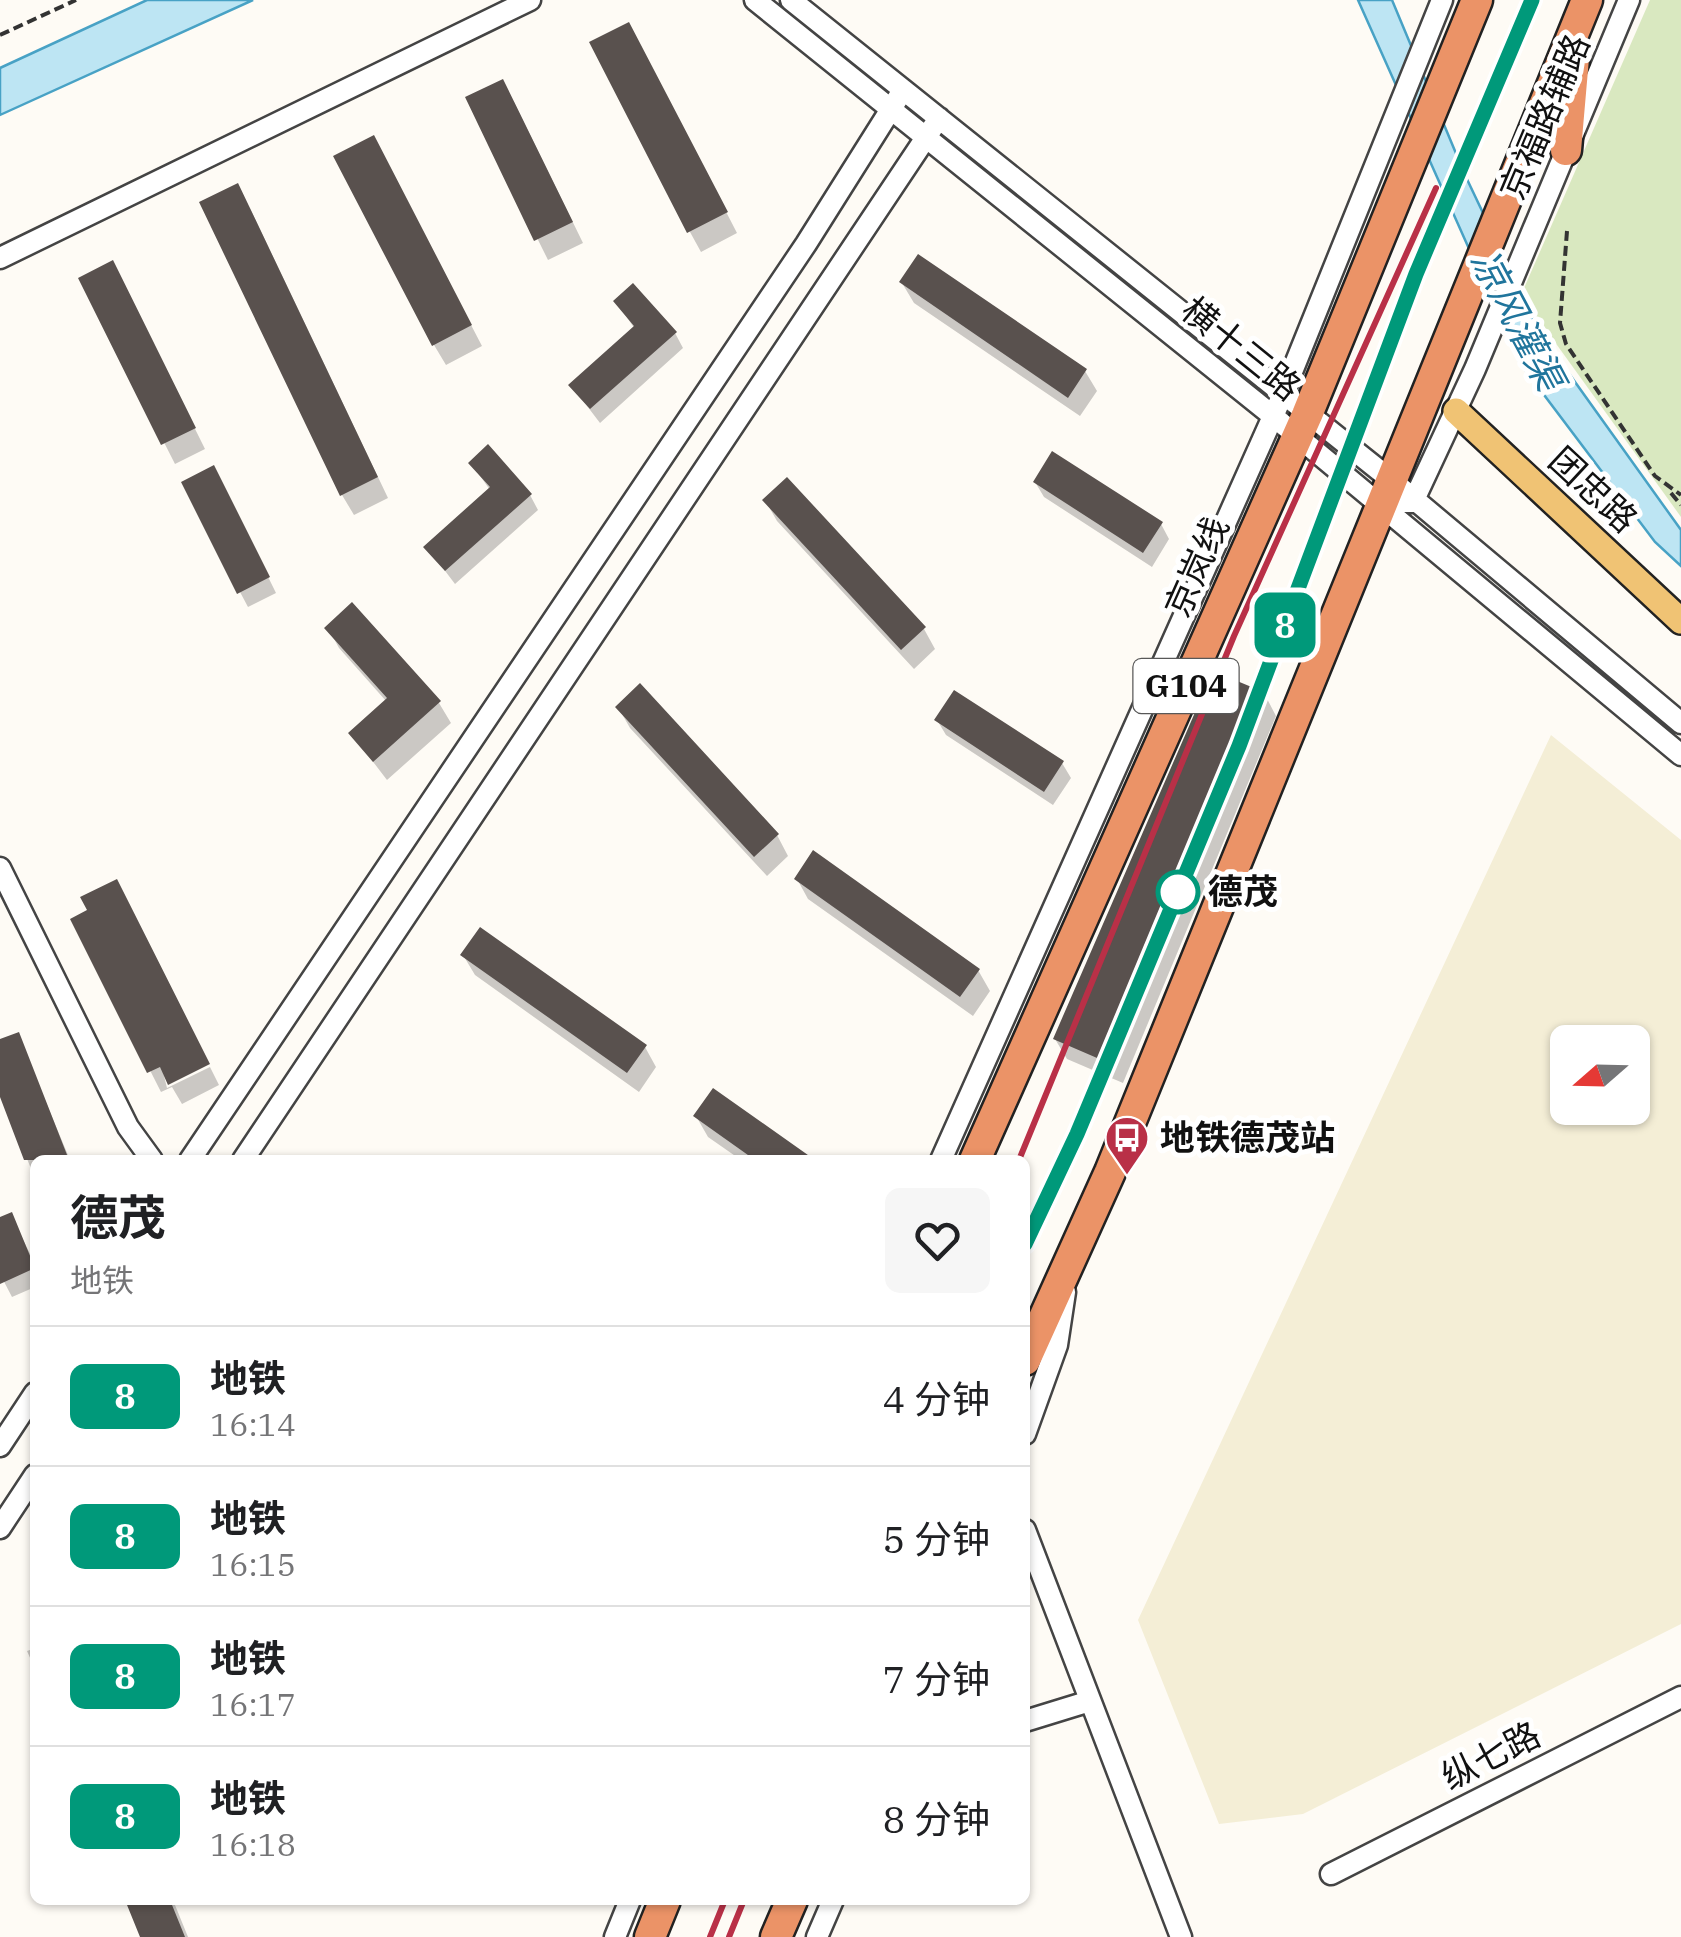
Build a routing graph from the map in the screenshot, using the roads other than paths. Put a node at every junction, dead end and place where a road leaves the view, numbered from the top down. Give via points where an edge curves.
1 (530, 0) edge
2 (755, 0) edge
3 (792, 0) edge
4 (1442, 0) edge
5 (1477, 0) edge
6 (1628, 0) edge
7 (1582, 14) edge
8 (903, 90) junction
9 (889, 111) junction
10 (933, 127) junction
11 (1566, 150) junction
12 (0, 258) edge
13 (1283, 394) junction
14 (1456, 411) junction
15 (1273, 416) junction
16 (1302, 426) junction
17 (1385, 491) junction
18 (1413, 502) junction
19 (1681, 621) edge
20 (1681, 723) edge
21 (1681, 754) edge
22 (0, 868) edge
23 (148, 1155) edge
24 (193, 1155) edge
25 (246, 1155) edge
26 (943, 1155) edge
27 (978, 1155) edge
28 (1069, 1262) junction
29 (1030, 1349) edge
30 (30, 1400) edge
31 (1030, 1420) edge
32 (0, 1446) edge
33 (30, 1482) edge
34 (0, 1528) edge
35 (1030, 1543) edge
36 (1681, 1697) edge
37 (1090, 1701) junction
38 (1030, 1719) edge
39 (1331, 1874) dead end
40 (628, 1905) edge
41 (663, 1905) edge
42 (790, 1905) edge
43 (831, 1905) edge
44 (616, 1937) edge
45 (650, 1937) edge
46 (776, 1937) edge
47 (817, 1937) edge
48 (1181, 1937) edge

1 - 12 street
2 - 9 street, 横十三路
3 - 8 street, 横十三路
4 - 13 street
5 - 16 highway, 京岚线 / G104
6 - 11 street, 京福路辅路
7 - 11 highway
7 - 17 highway, G104
8 - 9 street
8 - 10 street, 横十三路
9 - 10 street, 横十三路
9 - 24 street
10 - 13 street, 横十三路
10 - 15 street, 横十三路
10 - 25 street
11 - 14 street, 京福路辅路
13 - 15 street
13 - 16 street, 横十三路
14 - 18 street, 京福路辅路
14 - 19 main road, 团忠路
15 - 16 street, 横十三路
15 - 26 street
16 - 17 street, 横十三路
16 - 27 highway, 京岚线 / G104
17 - 18 street
17 - 21 street, 横十三路
17 - 28 highway, G104
18 - 20 street
22 - 23 street via 128,1127
28 - 29 highway, G104
28 - 31 street via 1057,1344
30 - 32 street
33 - 34 street
35 - 37 street
36 - 39 street, 纵七路
37 - 38 street
37 - 48 street
40 - 44 street
41 - 45 highway
42 - 46 highway
43 - 47 street

